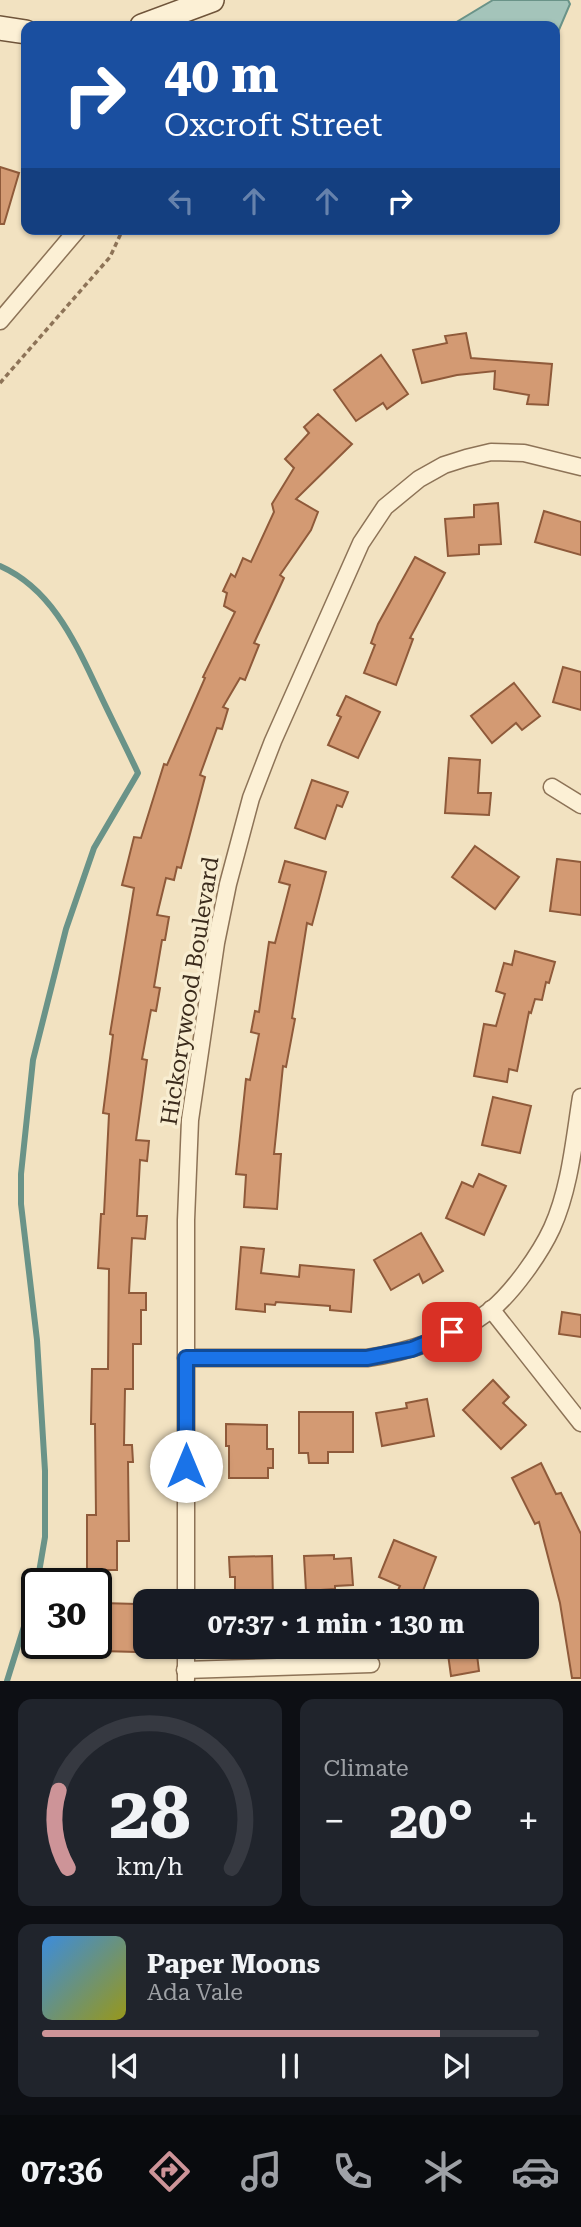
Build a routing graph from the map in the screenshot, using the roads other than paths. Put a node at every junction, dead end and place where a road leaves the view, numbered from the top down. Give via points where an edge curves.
1 (212, 0) edge
2 (155, 21) edge
3 (0, 28) edge
4 (21, 31) edge
5 (73, 235) edge
6 (0, 321) edge
7 (581, 467) edge
8 (552, 787) dead end
9 (581, 805) edge
10 (581, 1097) edge
11 (491, 1309) junction
12 (186, 1358) junction
13 (581, 1423) edge
14 (186, 1589) edge
15 (371, 1664) dead end
16 (186, 1676) edge

1 - 2 street
3 - 4 street
5 - 6 street
7 - 12 street, Hickorywood Boulevard via 508,452 455,461 404,489 360,543 261,771 228,884 190,1119
8 - 9 street
10 - 11 street via 566,1184 551,1229 519,1279
11 - 12 street via 431,1342 388,1355
11 - 13 street
12 - 14 street, Hickorywood Boulevard
15 - 16 street

